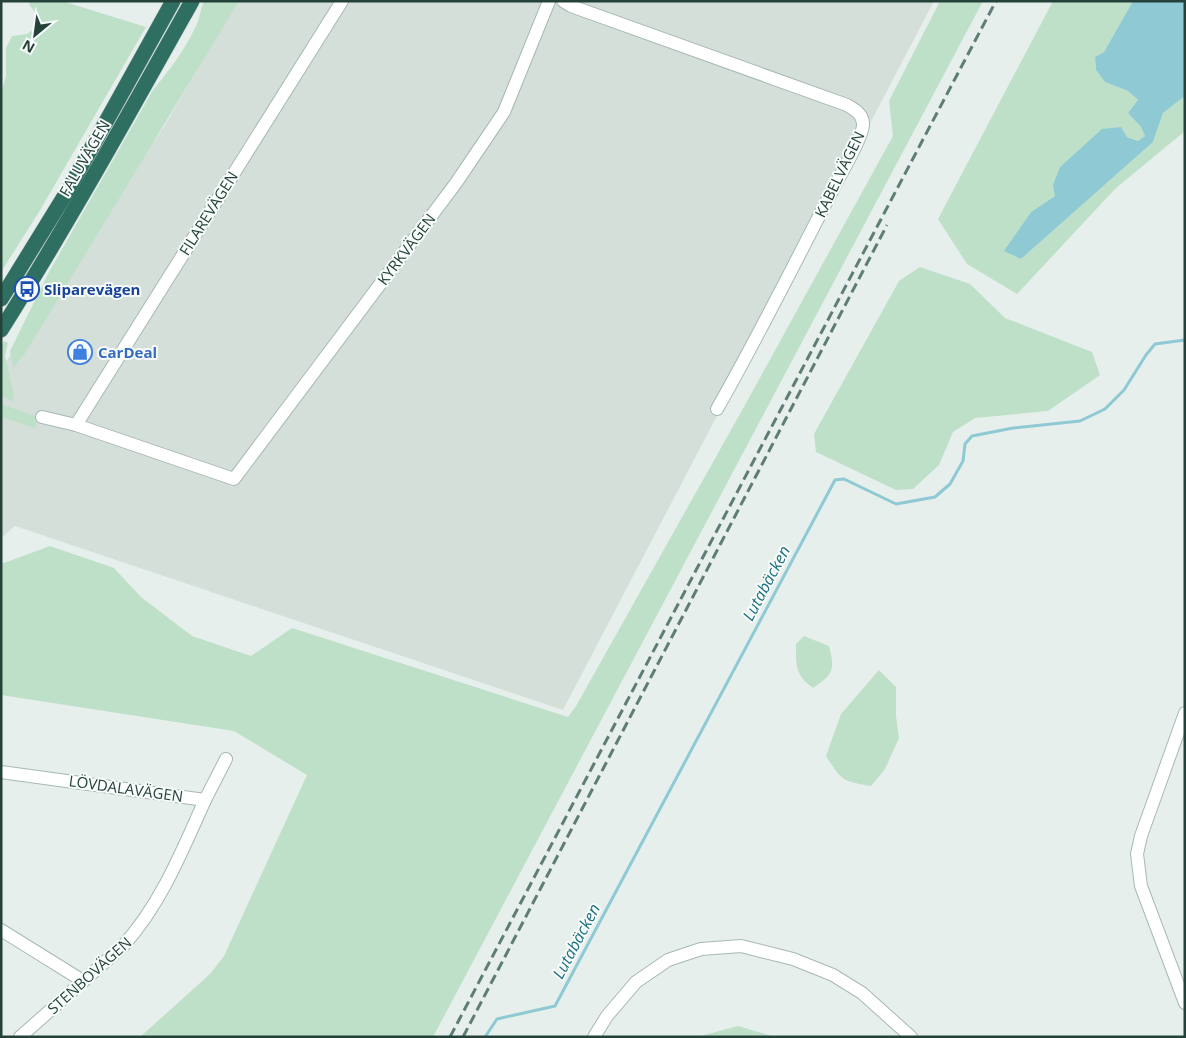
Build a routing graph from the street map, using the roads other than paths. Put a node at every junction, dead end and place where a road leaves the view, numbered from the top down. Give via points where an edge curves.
1 (173, 1) edge
2 (192, 1) edge
3 (342, 1) edge
4 (548, 1) edge
5 (563, 1) edge
6 (1, 299) edge
7 (1, 330) edge
8 (717, 409) dead end
9 (42, 417) dead end
10 (76, 425) junction
11 (1185, 713) edge
12 (226, 759) dead end
13 (1, 772) edge
14 (205, 800) junction
15 (1, 930) edge
16 (83, 981) junction
17 (1185, 1002) edge
18 (20, 1037) edge
19 (594, 1037) edge
20 (911, 1037) edge

1 - 6 highway, FALUVÄGEN via 66,192
2 - 7 highway, FALUVÄGEN via 88,186
3 - 10 street, FILAREVÄGEN
4 - 10 street, KYRKVÄGEN via 504,112 456,183 234,480
5 - 8 street, KABELVÄGEN via 846,105 860,114 862,130 852,152
9 - 10 street
11 - 17 street via 1137,854 1141,886
12 - 14 street
13 - 14 street, LÖVDALAVÄGEN
14 - 16 street, STENBOVÄGEN via 152,910 124,944
15 - 16 street
16 - 18 street, STENBOVÄGEN
19 - 20 street via 636,982 668,960 701,949 741,946 793,959 833,975 862,993

